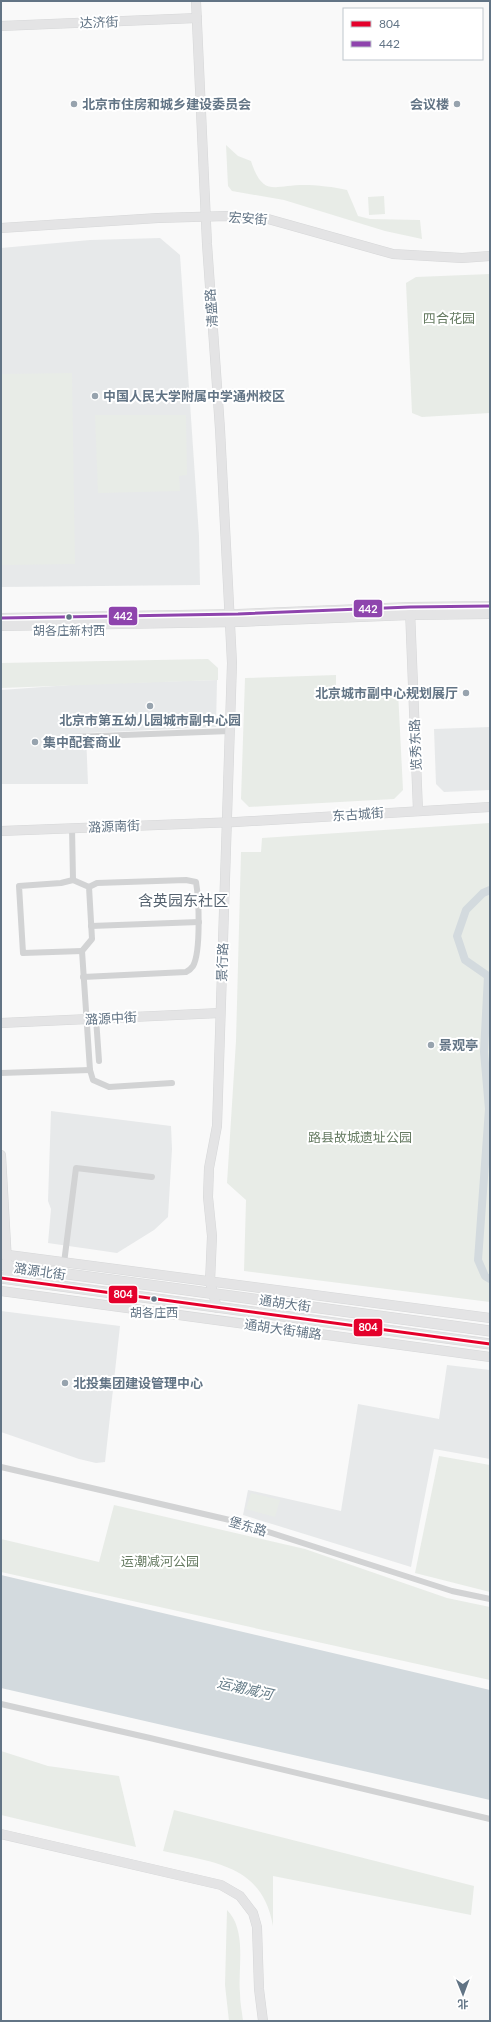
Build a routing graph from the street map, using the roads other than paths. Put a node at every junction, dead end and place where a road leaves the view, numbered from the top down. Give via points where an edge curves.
1 (196, 1) edge
2 (197, 18) junction
3 (1, 26) edge
4 (207, 217) junction
5 (1, 228) edge
6 (490, 256) edge
7 (490, 606) edge
8 (410, 611) junction
9 (490, 614) edge
10 (1, 618) edge
11 (229, 618) junction
12 (1, 626) edge
13 (230, 731) junction
14 (72, 737) dead end
15 (490, 807) edge
16 (418, 811) junction
17 (226, 822) junction
18 (72, 827) junction
19 (1, 830) edge
20 (73, 880) junction
21 (89, 887) junction
22 (198, 922) junction
23 (91, 926) junction
24 (82, 951) junction
25 (84, 977) junction
26 (220, 1012) junction
27 (91, 1019) junction
28 (1, 1023) edge
29 (99, 1061) dead end
30 (90, 1070) junction
31 (1, 1073) edge
32 (172, 1084) dead end
33 (1, 1155) edge
34 (152, 1177) dead end
35 (4, 1254) edge
36 (64, 1262) junction
37 (4, 1266) edge
38 (80, 1276) joint
39 (4, 1279) edge
40 (210, 1282) junction
41 (78, 1288) joint
42 (1, 1291) edge
43 (213, 1294) junction
44 (217, 1308) junction
45 (490, 1318) edge
46 (490, 1331) edge
47 (490, 1344) edge
48 (490, 1357) edge
49 (1, 1468) edge
50 (490, 1599) edge
51 (1, 1704) edge
52 (490, 1819) edge
53 (1, 1834) edge
54 (263, 2021) edge

1 - 2 street, 清盛路
2 - 3 street, 达济街
2 - 4 street, 清盛路
4 - 5 street, 宏安街
4 - 6 street, 宏安街 via 268,219 393,254 462,258
4 - 11 street, 清盛路
7 - 8 street
8 - 9 street
8 - 11 street
8 - 16 street, 览秀东路
10 - 11 street
11 - 12 street
11 - 13 street, 景行路 via 232,664
13 - 14 street
13 - 17 street, 景行路
15 - 16 street, 东古城街
16 - 17 street, 东古城街
17 - 18 street, 潞源南街
17 - 26 street, 景行路
18 - 19 street, 潞源南街
18 - 20 street
20 - 21 street
20 - 24 street via 19,886 23,954
21 - 22 street via 97,883 186,880 196,882 199,898
21 - 23 street
22 - 23 street
22 - 25 street via 195,960 192,968 186,972
23 - 24 street via 92,939
24 - 25 street
25 - 27 street
26 - 27 street, 潞源中街
26 - 40 street, 景行路 via 217,1126 209,1168 208,1197 212,1236
27 - 28 street, 潞源中街
27 - 29 street
27 - 30 street
30 - 31 street
30 - 32 street via 93,1080 109,1087
33 - 35 street
34 - 36 street via 76,1168
35 - 36 street
35 - 37 street
36 - 40 street
37 - 38 main road, 潞源北街
37 - 39 street
38 - 43 main road, 通胡大街
39 - 41 main road, 潞源北街
40 - 43 street, 景行路
40 - 45 street
41 - 44 main road, 通胡大街
42 - 48 street, 通胡大街辅路
43 - 44 street, 景行路
43 - 46 main road, 通胡大街
44 - 47 main road, 通胡大街
49 - 50 street, 堡东路 via 234,1521 452,1591
51 - 52 street
53 - 54 street via 221,1885 240,1896 253,1913 257,1927

